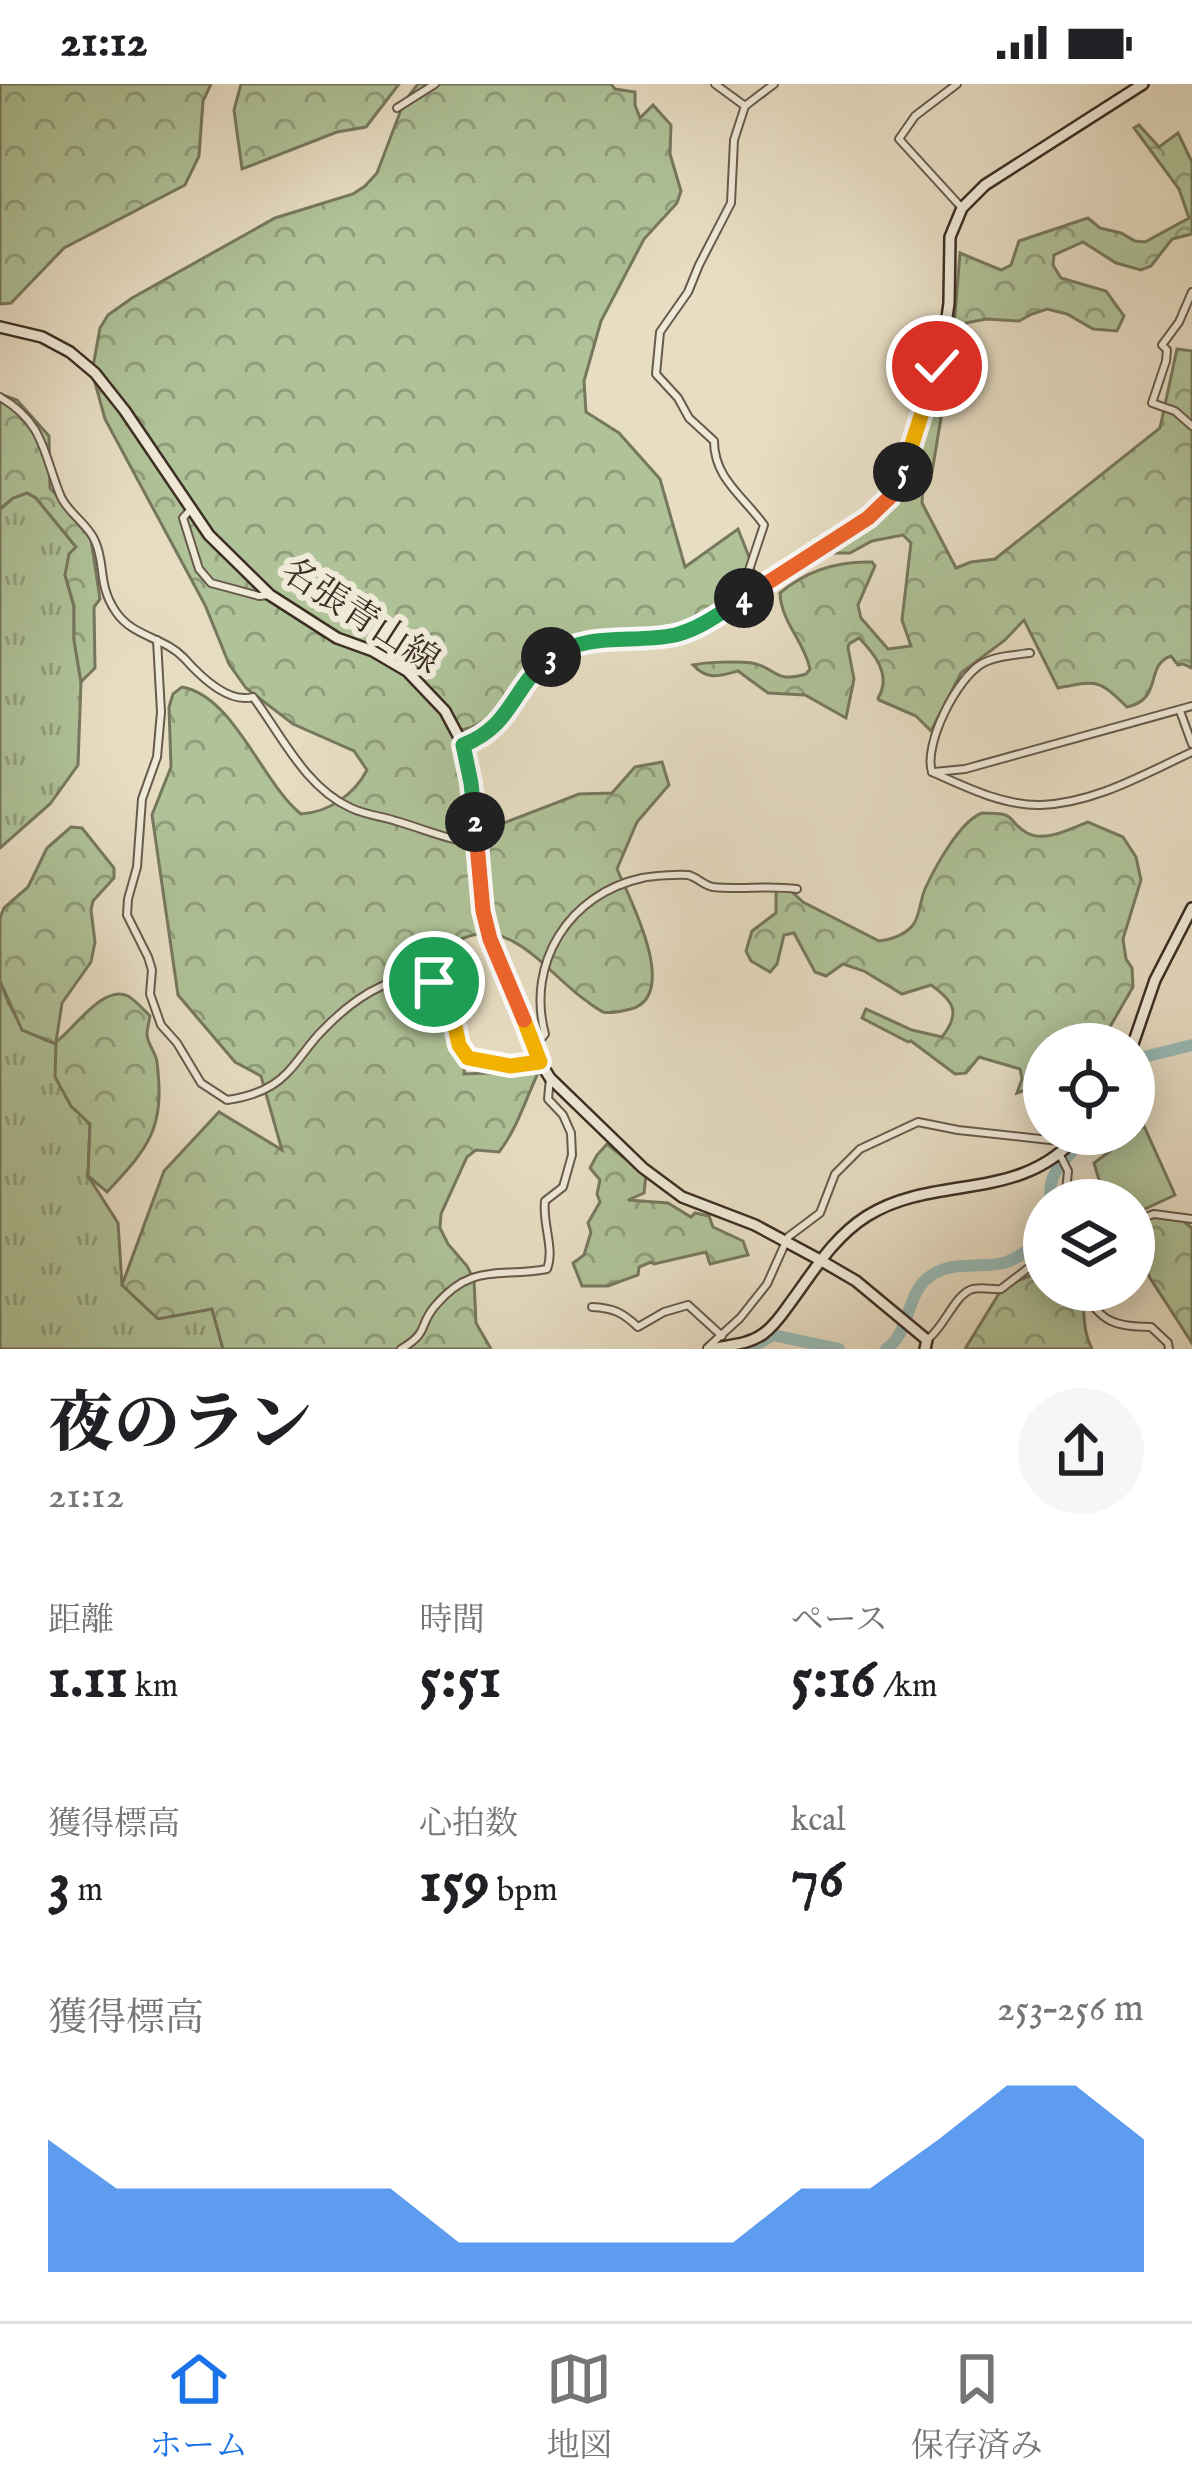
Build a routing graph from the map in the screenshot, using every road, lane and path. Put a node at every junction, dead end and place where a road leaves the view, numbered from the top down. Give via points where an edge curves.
1 (435, 84) edge
2 (716, 84) edge
3 (774, 84) edge
4 (957, 84) edge
5 (1143, 84) edge
6 (745, 106) junction
7 (397, 108) dead end
8 (962, 208) junction
9 (1192, 292) edge
10 (1179, 322) junction
11 (0, 327) edge
12 (1192, 327) edge
13 (0, 397) edge
14 (1192, 426) edge
15 (190, 510) junction
16 (270, 596) junction
17 (747, 596) junction
18 (157, 640) junction
19 (1030, 653) dead end
20 (1192, 706) edge
21 (1180, 711) junction
22 (463, 745) junction
23 (1192, 748) edge
24 (932, 772) junction
25 (477, 844) junction
26 (797, 889) dead end
27 (1192, 908) edge
28 (1139, 1023) edge
29 (535, 1048) junction
30 (540, 1062) junction
31 (550, 1078) junction
32 (1023, 1135) edge
33 (1058, 1155) edge
34 (1155, 1214) edge
35 (1192, 1219) edge
36 (787, 1241) junction
37 (820, 1260) junction
38 (1023, 1272) edge
39 (592, 1307) dead end
40 (1098, 1311) edge
41 (722, 1336) junction
42 (926, 1344) edge
43 (401, 1349) edge
44 (708, 1349) edge
45 (1169, 1349) edge

1 - 7 street
2 - 6 street
3 - 6 street
4 - 8 street via 914,116 899,140
5 - 8 main road
6 - 17 street via 734,140 731,203 660,332 656,374 714,441 721,471 764,525
8 - 17 main road via 950,237 944,340 900,479 868,518
9 - 10 street
10 - 12 street
10 - 14 street via 1162,346 1166,361 1152,403
11 - 15 main road, 名張青山線 via 42,337 95,373
13 - 18 street via 44,442 62,498 95,541 112,607
15 - 16 main road, 名張青山線
15 - 16 street via 183,518 191,550 211,583
16 - 22 main road, 名張青山線 via 407,670
17 - 22 main road via 678,634 563,649 527,679 500,723
18 - 25 street via 232,697 254,697 293,758 340,802
18 - 30 street via 157,757 142,799 127,915 148,957 161,1025 201,1083 227,1100 254,1095 287,1073 340,1013 371,991 415,978 448,993 468,1058
19 - 24 street via 975,669 940,723
20 - 21 street
21 - 23 street
21 - 24 street
22 - 25 main road, 名張青山線
23 - 24 street via 1120,788 1043,805 1004,800
25 - 29 main road, 名張青山線 via 490,939
26 - 29 street via 706,886 690,875 602,892 556,938 538,1000 545,1034
27 - 28 main road
29 - 30 main road, 名張青山線
30 - 31 main road, 名張青山線
31 - 36 main road, 名張青山線 via 682,1197
31 - 43 street via 548,1099 571,1133 572,1155 563,1187 545,1201 547,1269 468,1278 433,1308 419,1339
32 - 36 street via 914,1123 850,1158 820,1213
33 - 37 main road via 1011,1179 887,1204
34 - 35 street
36 - 37 main road, 名張青山線
36 - 41 street via 767,1283
37 - 42 main road, 名張青山線 via 856,1280
37 - 44 main road via 763,1334
38 - 42 street via 1001,1289 967,1292
39 - 41 street via 609,1306 638,1327 688,1305
40 - 45 street via 1126,1327 1151,1327
41 - 44 street

